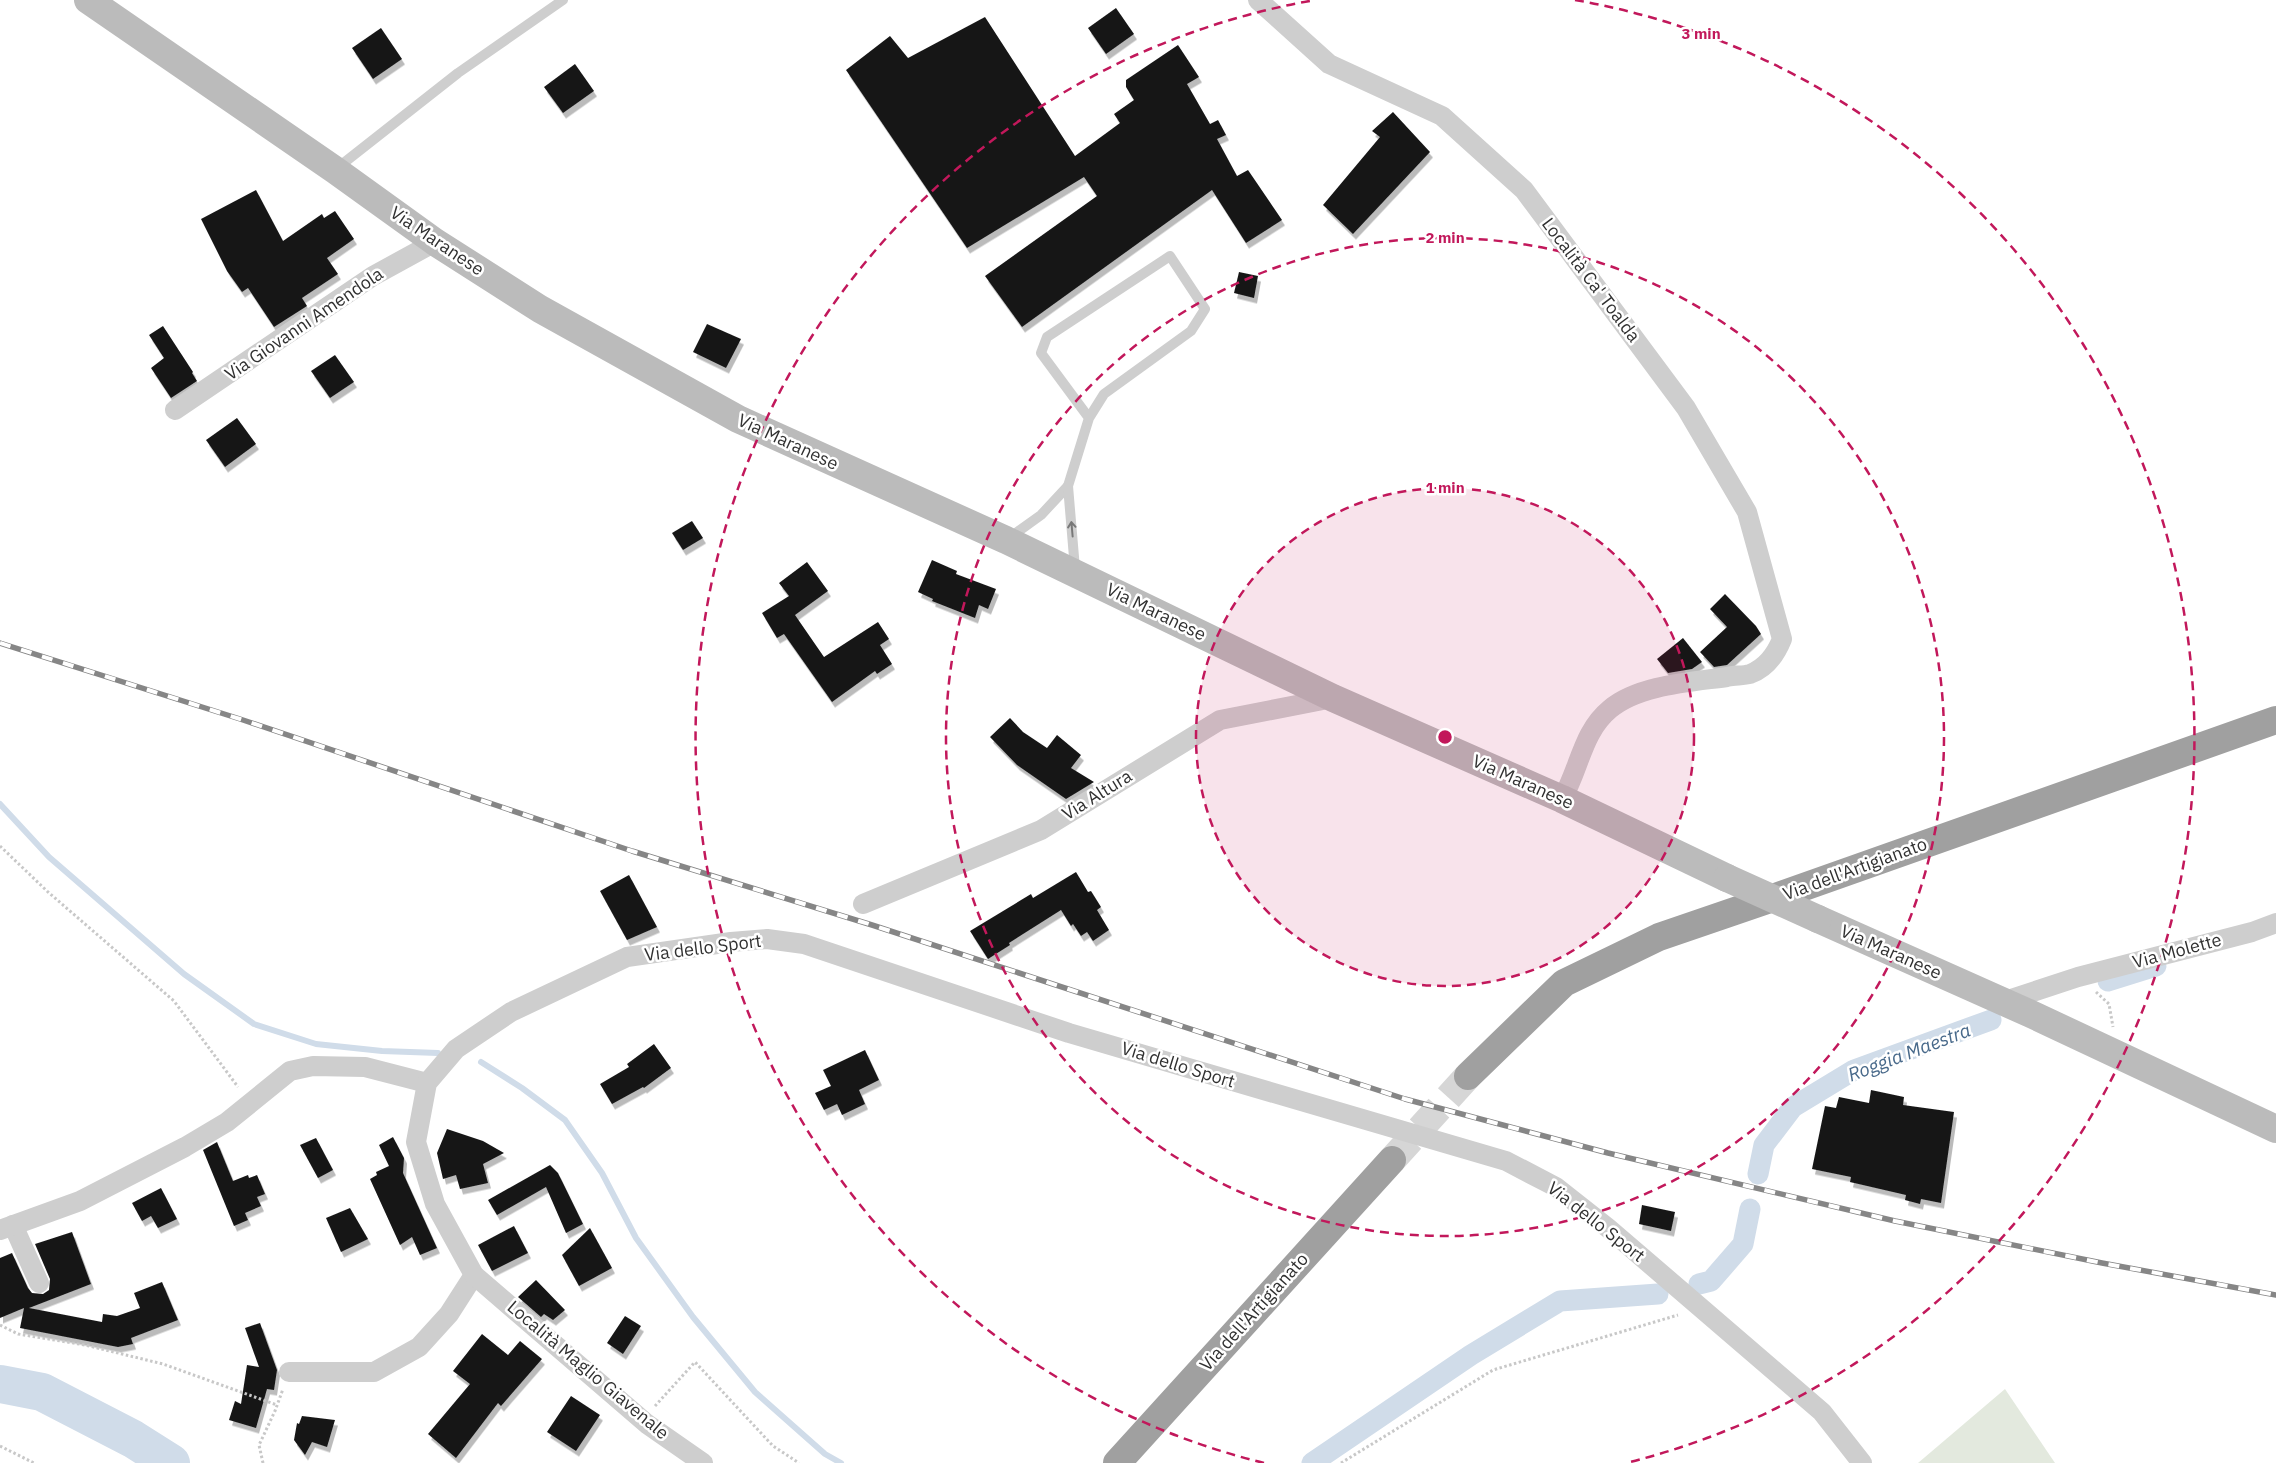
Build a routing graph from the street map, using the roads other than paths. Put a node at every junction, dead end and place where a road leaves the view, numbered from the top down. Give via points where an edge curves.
1 (88, 0) edge
2 (563, 0) edge
3 (1264, 2) edge
4 (335, 170) junction
5 (436, 242) junction
6 (175, 410) dead end
7 (1089, 418) junction
8 (1068, 486) junction
9 (1006, 540) junction
10 (1075, 573) junction
11 (1333, 698) junction
12 (2276, 720) edge
13 (1562, 798) junction
14 (863, 904) dead end
15 (2276, 923) edge
16 (2002, 1002) junction
17 (434, 1075) junction
18 (1468, 1076) tunnel mouth
19 (2276, 1129) edge
20 (1392, 1160) tunnel mouth
21 (7, 1227) edge
22 (474, 1275) junction
23 (39, 1282) dead end
24 (289, 1372) road end
25 (703, 1463) edge
26 (1117, 1463) edge
27 (1862, 1463) edge

1 - 4 main road, Via Maranese
2 - 4 lane via 458,73
3 - 13 street, Località Ca' Toalda via 1329,64 1442,116 1524,190 1686,408 1747,512 1782,639 1776,654 1750,674 1669,686 1632,696 1610,708 1592,728
4 - 5 main road, Via Maranese
5 - 6 street, Via Giovanni Amendola via 373,276
5 - 9 main road, Via Maranese via 540,309 738,419
7 - 7 lane via 1041,353 1047,337 1170,256 1204,309 1192,331 1104,394
7 - 8 lane
8 - 9 lane via 1041,515
10 -> 8 lane
9 - 10 main road, Via Maranese
10 - 11 main road, Via Maranese
11 - 13 main road, Via Maranese
11 - 14 street, Via Altura via 1220,720 1041,830
12 - 18 highway, Via dell'Artigianato via 1659,937 1564,982
13 - 16 main road, Via Maranese, bridge via 1727,878
15 - 16 street, Via Molette via 2078,977
16 - 19 main road, Via Maranese
17 - 21 street via 364,1067 313,1066 290,1071 227,1122 185,1147 80,1200
17 - 22 street, Località Maglio Giavenale via 416,1142 435,1204
17 - 27 street, Via dello Sport via 456,1049 511,1012 627,957 767,939 804,944 1069,1033 1506,1162 1556,1187 1608,1228 1822,1412
20 - 26 highway, Via dell'Artigianato
21 - 23 street
22 - 24 street via 448,1314 419,1347 374,1372
22 - 25 street, Località Maglio Giavenale via 643,1420

